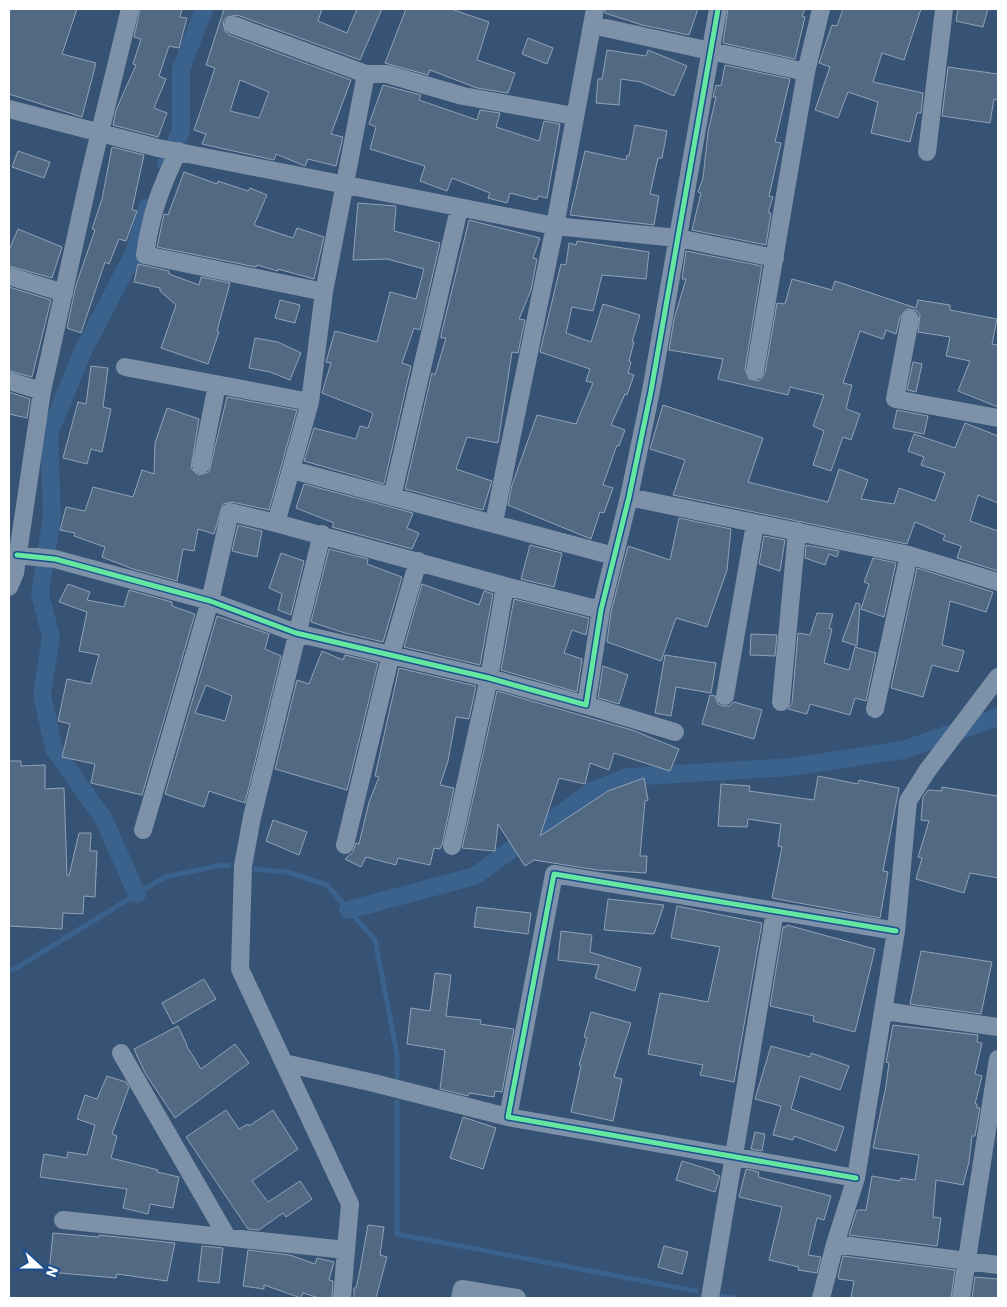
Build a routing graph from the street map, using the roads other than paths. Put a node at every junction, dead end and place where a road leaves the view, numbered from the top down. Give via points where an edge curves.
1 (130, 9) edge
2 (718, 9) edge
3 (821, 9) edge
4 (944, 9) edge
5 (593, 17) edge
6 (233, 25) dead end
7 (710, 52) junction
8 (806, 72) junction
9 (366, 74) junction
10 (9, 109) edge
11 (574, 116) junction
12 (101, 134) junction
13 (178, 151) junction
14 (927, 152) dead end
15 (343, 186) junction
16 (459, 209) junction
17 (555, 226) junction
18 (678, 238) junction
19 (775, 258) junction
20 (9, 276) edge
21 (324, 292) junction
22 (64, 293) junction
23 (910, 319) dead end
24 (125, 368) dead end
25 (755, 371) dead end
26 (9, 381) edge
27 (217, 385) junction
28 (42, 391) junction
29 (310, 402) junction
30 (998, 418) edge
31 (201, 465) dead end
32 (292, 470) junction
33 (392, 497) junction
34 (629, 497) junction
35 (494, 522) junction
36 (276, 523) junction
37 (755, 524) junction
38 (797, 531) junction
39 (322, 534) junction
40 (18, 555) junction
41 (909, 555) junction
42 (614, 556) junction
43 (418, 561) junction
44 (998, 582) edge
45 (505, 586) junction
46 (9, 587) edge
47 (210, 601) junction
48 (601, 610) junction
49 (296, 633) junction
50 (391, 654) junction
51 (489, 678) junction
52 (996, 680) edge
53 (725, 696) dead end
54 (781, 702) dead end
55 (586, 705) junction
56 (875, 709) dead end
57 (675, 732) dead end
58 (143, 830) dead end
59 (345, 845) dead end
60 (452, 846) dead end
61 (775, 911) junction
62 (896, 931) junction
63 (884, 1011) junction
64 (998, 1027) edge
65 (121, 1053) dead end
66 (998, 1059) edge
67 (284, 1063) junction
68 (508, 1117) junction
69 (734, 1157) junction
70 (856, 1178) junction
71 (63, 1220) dead end
72 (227, 1237) junction
73 (834, 1244) junction
74 (346, 1250) junction
75 (967, 1261) junction
76 (998, 1265) edge
77 (342, 1298) edge
78 (460, 1298) edge
79 (517, 1298) edge
80 (710, 1298) edge
81 (821, 1298) edge
82 (961, 1298) edge

1 - 12 street
2 - 7 street
3 - 8 street
4 - 14 street
5 - 7 street
5 - 11 street
6 - 9 street
7 - 8 street
7 - 18 street
8 - 19 street
9 - 11 street via 387,74 463,96
9 - 15 street
10 - 12 street
11 - 17 street
12 - 13 street
12 - 22 street
13 - 15 street
13 - 21 street via 159,190 145,255
15 - 16 street
15 - 21 street
16 - 17 street
16 - 33 street
17 - 18 street
17 - 35 street
18 - 19 street
18 - 34 street
19 - 25 street
20 - 22 street
21 - 29 street
22 - 28 street
23 - 30 street via 894,399
24 - 27 street
26 - 28 street
27 - 29 street
27 - 31 street
28 - 40 street
29 - 32 street
32 - 33 street
32 - 36 street
33 - 35 street
34 - 37 street
34 - 42 street
35 - 42 street
36 - 39 street
36 - 47 street via 230,512
37 - 38 street
37 - 53 street
38 - 41 street
38 - 54 street
39 - 43 street
39 - 49 street
40 - 46 street
40 - 47 street via 55,558
41 - 44 street
41 - 56 street
42 - 48 street
43 - 45 street
43 - 50 street
45 - 48 street
45 - 51 street
47 - 49 street
47 - 58 street
48 - 55 street
49 - 50 street
49 - 67 street via 243,866 240,969
50 - 51 street
50 - 59 street
51 - 55 street
51 - 60 street
52 - 62 street via 908,801
55 - 57 street
61 - 62 street
61 - 68 street via 554,874
61 - 69 street
62 - 63 street
63 - 64 street
63 - 70 street
65 - 72 street
66 - 75 street
67 - 68 street
67 - 74 street via 350,1204
68 - 69 street
69 - 70 street
69 - 80 street
70 - 73 street
71 - 72 street
72 - 74 street
73 - 75 street
73 - 81 street
74 - 77 street
75 - 76 street
75 - 82 street
78 - 79 street via 462,1289

